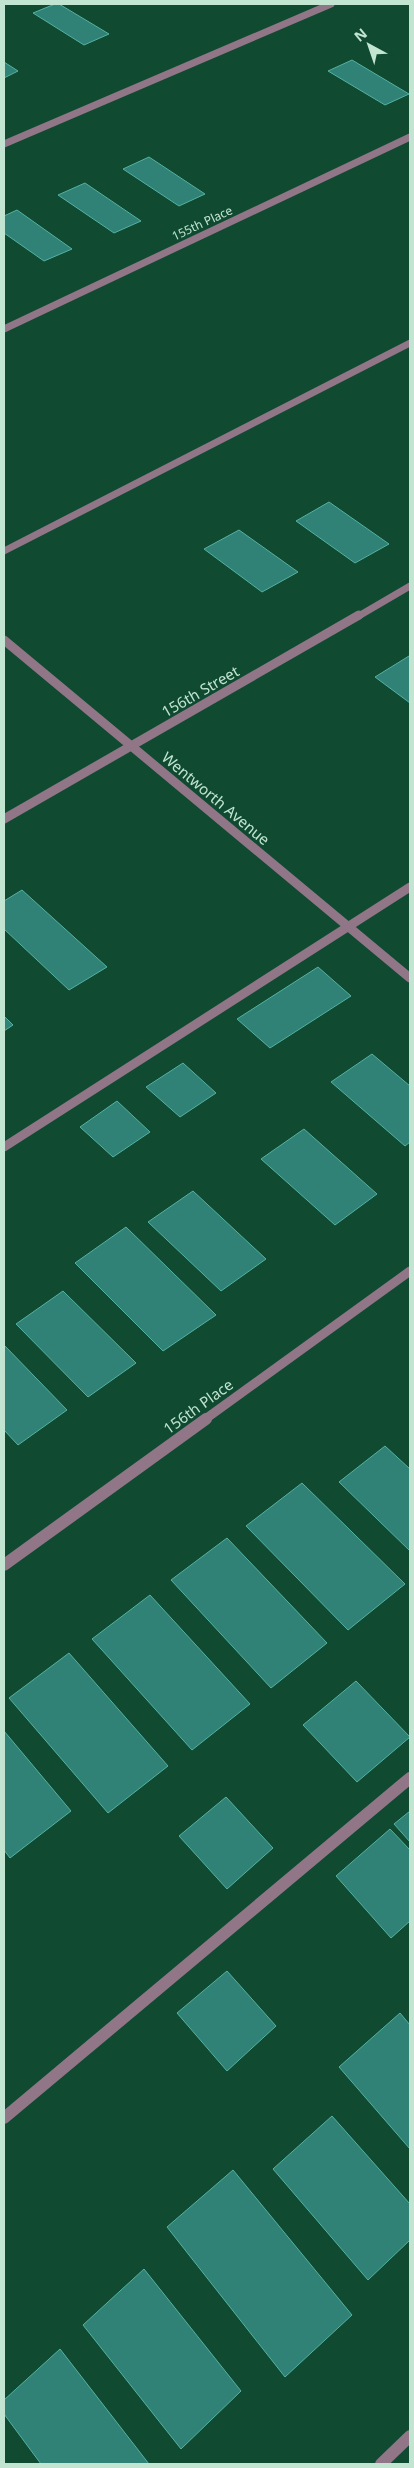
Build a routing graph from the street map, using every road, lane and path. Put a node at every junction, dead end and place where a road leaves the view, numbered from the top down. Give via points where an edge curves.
1 (331, 4) edge
2 (410, 137) edge
3 (4, 144) edge
4 (4, 329) edge
5 (410, 343) edge
6 (4, 552) edge
7 (410, 586) edge
8 (4, 640) edge
9 (132, 746) junction
10 (4, 819) edge
11 (410, 886) edge
12 (348, 926) junction
13 (410, 978) edge
14 (4, 1147) edge
15 (410, 1271) edge
16 (4, 1565) edge
17 (410, 1778) edge
18 (4, 2118) edge
19 (410, 2436) edge
20 (381, 2464) edge

1 - 3 street
2 - 4 street, 155th Place
5 - 6 street
7 - 9 street, 156th Street
8 - 9 street, Wentworth Avenue
9 - 10 street, 156th Street
9 - 12 street, Wentworth Avenue
11 - 12 street
12 - 13 street, Wentworth Avenue
12 - 14 street
15 - 16 street, 156th Place
17 - 18 street
19 - 20 street

